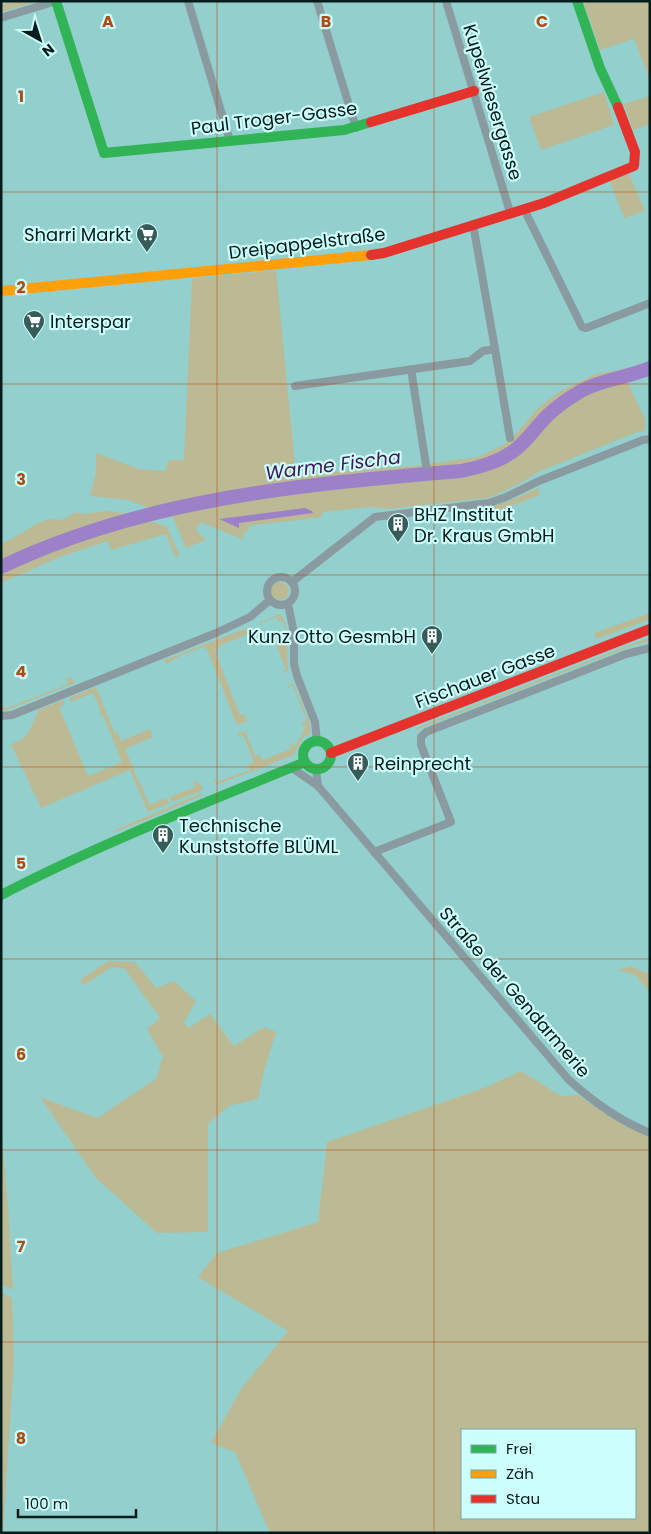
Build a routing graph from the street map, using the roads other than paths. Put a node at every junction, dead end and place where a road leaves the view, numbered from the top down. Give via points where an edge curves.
1 (56, 1) edge
2 (188, 1) edge
3 (317, 1) edge
4 (446, 1) edge
5 (577, 1) edge
6 (1, 18) edge
7 (474, 91) junction
8 (356, 128) junction
9 (230, 141) junction
10 (524, 208) junction
11 (510, 212) junction
12 (473, 224) junction
13 (1, 291) edge
14 (650, 304) edge
15 (495, 350) junction
16 (411, 369) junction
17 (295, 386) dead end
18 (510, 438) dead end
19 (650, 438) edge
20 (426, 465) dead end
21 (292, 582) junction
22 (270, 600) junction
23 (288, 604) junction
24 (650, 629) edge
25 (650, 648) edge
26 (1, 716) edge
27 (317, 742) junction
28 (331, 753) junction
29 (305, 762) junction
30 (292, 768) junction
31 (316, 769) junction
32 (318, 786) junction
33 (374, 852) junction
34 (1, 895) edge
35 (650, 1132) edge

1 - 6 street
1 - 9 street, Paul Troger-Gasse via 104,152
2 - 9 street
3 - 8 street
4 - 7 street, Kupelwiesergasse
5 - 10 street, Dreipappelstraße via 600,68 635,152 634,166
7 - 8 street, Paul Troger-Gasse
7 - 11 street, Kupelwiesergasse
8 - 9 street, Paul Troger-Gasse
10 - 11 street, Dreipappelstraße
10 - 14 street via 582,327
11 - 12 street, Dreipappelstraße
12 - 13 street, Dreipappelstraße via 364,256
12 - 15 street
15 - 16 street via 483,351 470,361
15 - 18 street
16 - 17 street
16 - 20 street
19 - 21 street via 489,503 375,517
21 - 22 street via 279,577 270,582 266,592
21 - 23 street via 295,591
22 - 23 street via 278,605
22 - 26 street via 250,617 216,633 12,715
23 - 27 street via 294,633 294,664 315,722
24 - 28 street, Fischauer Gasse
25 - 33 street via 626,654 426,732 421,738 422,745 451,822
27 - 28 street via 326,745
27 - 29 street via 304,751
28 - 31 street, Fischauer Gasse via 330,762
29 - 30 street
29 - 31 street
30 - 32 street, Straße der Gendarmerie
30 - 34 street via 144,828
31 - 32 street
32 - 33 street, Straße der Gendarmerie
33 - 35 street, Straße der Gendarmerie via 568,1078 600,1107

